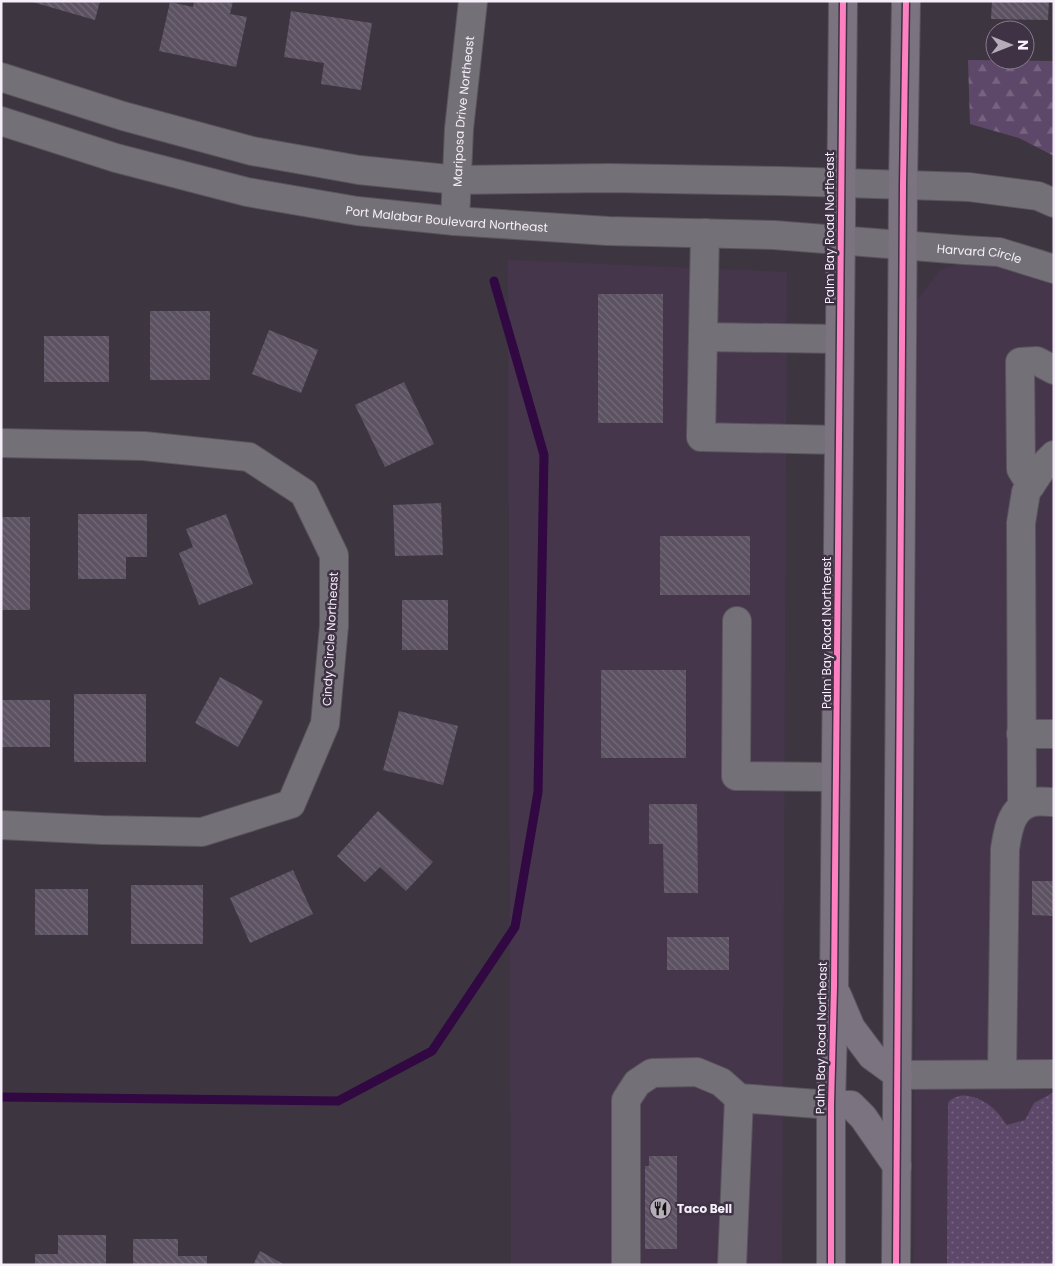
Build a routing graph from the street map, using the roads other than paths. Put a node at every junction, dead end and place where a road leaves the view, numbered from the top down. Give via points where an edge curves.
1 (473, 1) edge
2 (842, 1) edge
3 (906, 1) edge
4 (1, 77) edge
5 (1, 121) edge
6 (457, 180) junction
7 (841, 183) junction
8 (903, 185) junction
9 (1054, 202) edge
10 (455, 221) junction
11 (705, 233) junction
12 (840, 241) junction
13 (903, 246) junction
14 (1054, 269) edge
15 (703, 337) junction
16 (839, 339) junction
17 (1054, 370) edge
18 (838, 440) junction
19 (1, 443) edge
20 (1054, 455) edge
21 (1031, 485) junction
22 (737, 621) dead end
23 (1021, 734) junction
24 (1054, 734) edge
25 (836, 777) junction
26 (1054, 802) edge
27 (1022, 806) junction
28 (1, 825) edge
29 (834, 987) junction
30 (898, 1074) junction
31 (1002, 1074) junction
32 (1054, 1074) edge
33 (739, 1098) junction
34 (831, 1105) junction
35 (897, 1166) junction
36 (626, 1265) edge
37 (732, 1265) edge
38 (831, 1265) edge
39 (896, 1265) edge

1 - 6 street, Mariposa Drive Northeast via 459,129
2 - 7 main road, Palm Bay Road Northeast
3 - 8 main road
4 - 6 street via 123,116 252,151 359,170
5 - 10 street, Port Malabar Boulevard Northeast via 116,158 246,192 357,212
6 - 7 street via 610,178
6 - 10 street, Mariposa Drive Northeast
7 - 8 street
7 - 12 main road, Palm Bay Road Northeast
8 - 9 street via 969,187 1038,196
8 - 13 main road
10 - 11 street, Port Malabar Boulevard Northeast via 608,231
11 - 12 street, Port Malabar Boulevard Northeast
11 - 15 street
12 - 13 street, Port Malabar Boulevard Northeast
12 - 16 main road, Palm Bay Road Northeast
13 - 14 street, Harvard Circle via 999,252
13 - 30 main road
15 - 16 street
15 - 18 street via 701,437
16 - 18 main road, Palm Bay Road Northeast
17 - 21 street via 1037,361 1020,362 1021,469
18 - 25 main road, Palm Bay Road Northeast
19 - 28 street, Cindy Circle Northeast via 144,446 249,457 304,493 334,555 334,626 325,724 291,804 202,832
20 - 21 street
21 - 23 street via 1026,492 1021,523
22 - 25 street via 736,776
23 - 24 street
23 - 27 street
25 - 29 main road, Palm Bay Road Northeast
26 - 27 street
27 - 31 street via 1015,812 1005,849
29 - 30 main road via 851,1028 872,1056
29 - 34 main road, Palm Bay Road Northeast
30 - 31 street
30 - 35 main road
31 - 32 street
33 - 34 street
33 - 36 street via 721,1082 697,1072 679,1072 652,1073 638,1083 626,1100
33 - 37 street
34 - 35 main road via 851,1105
34 - 38 main road, Palm Bay Road Northeast
35 - 39 main road

